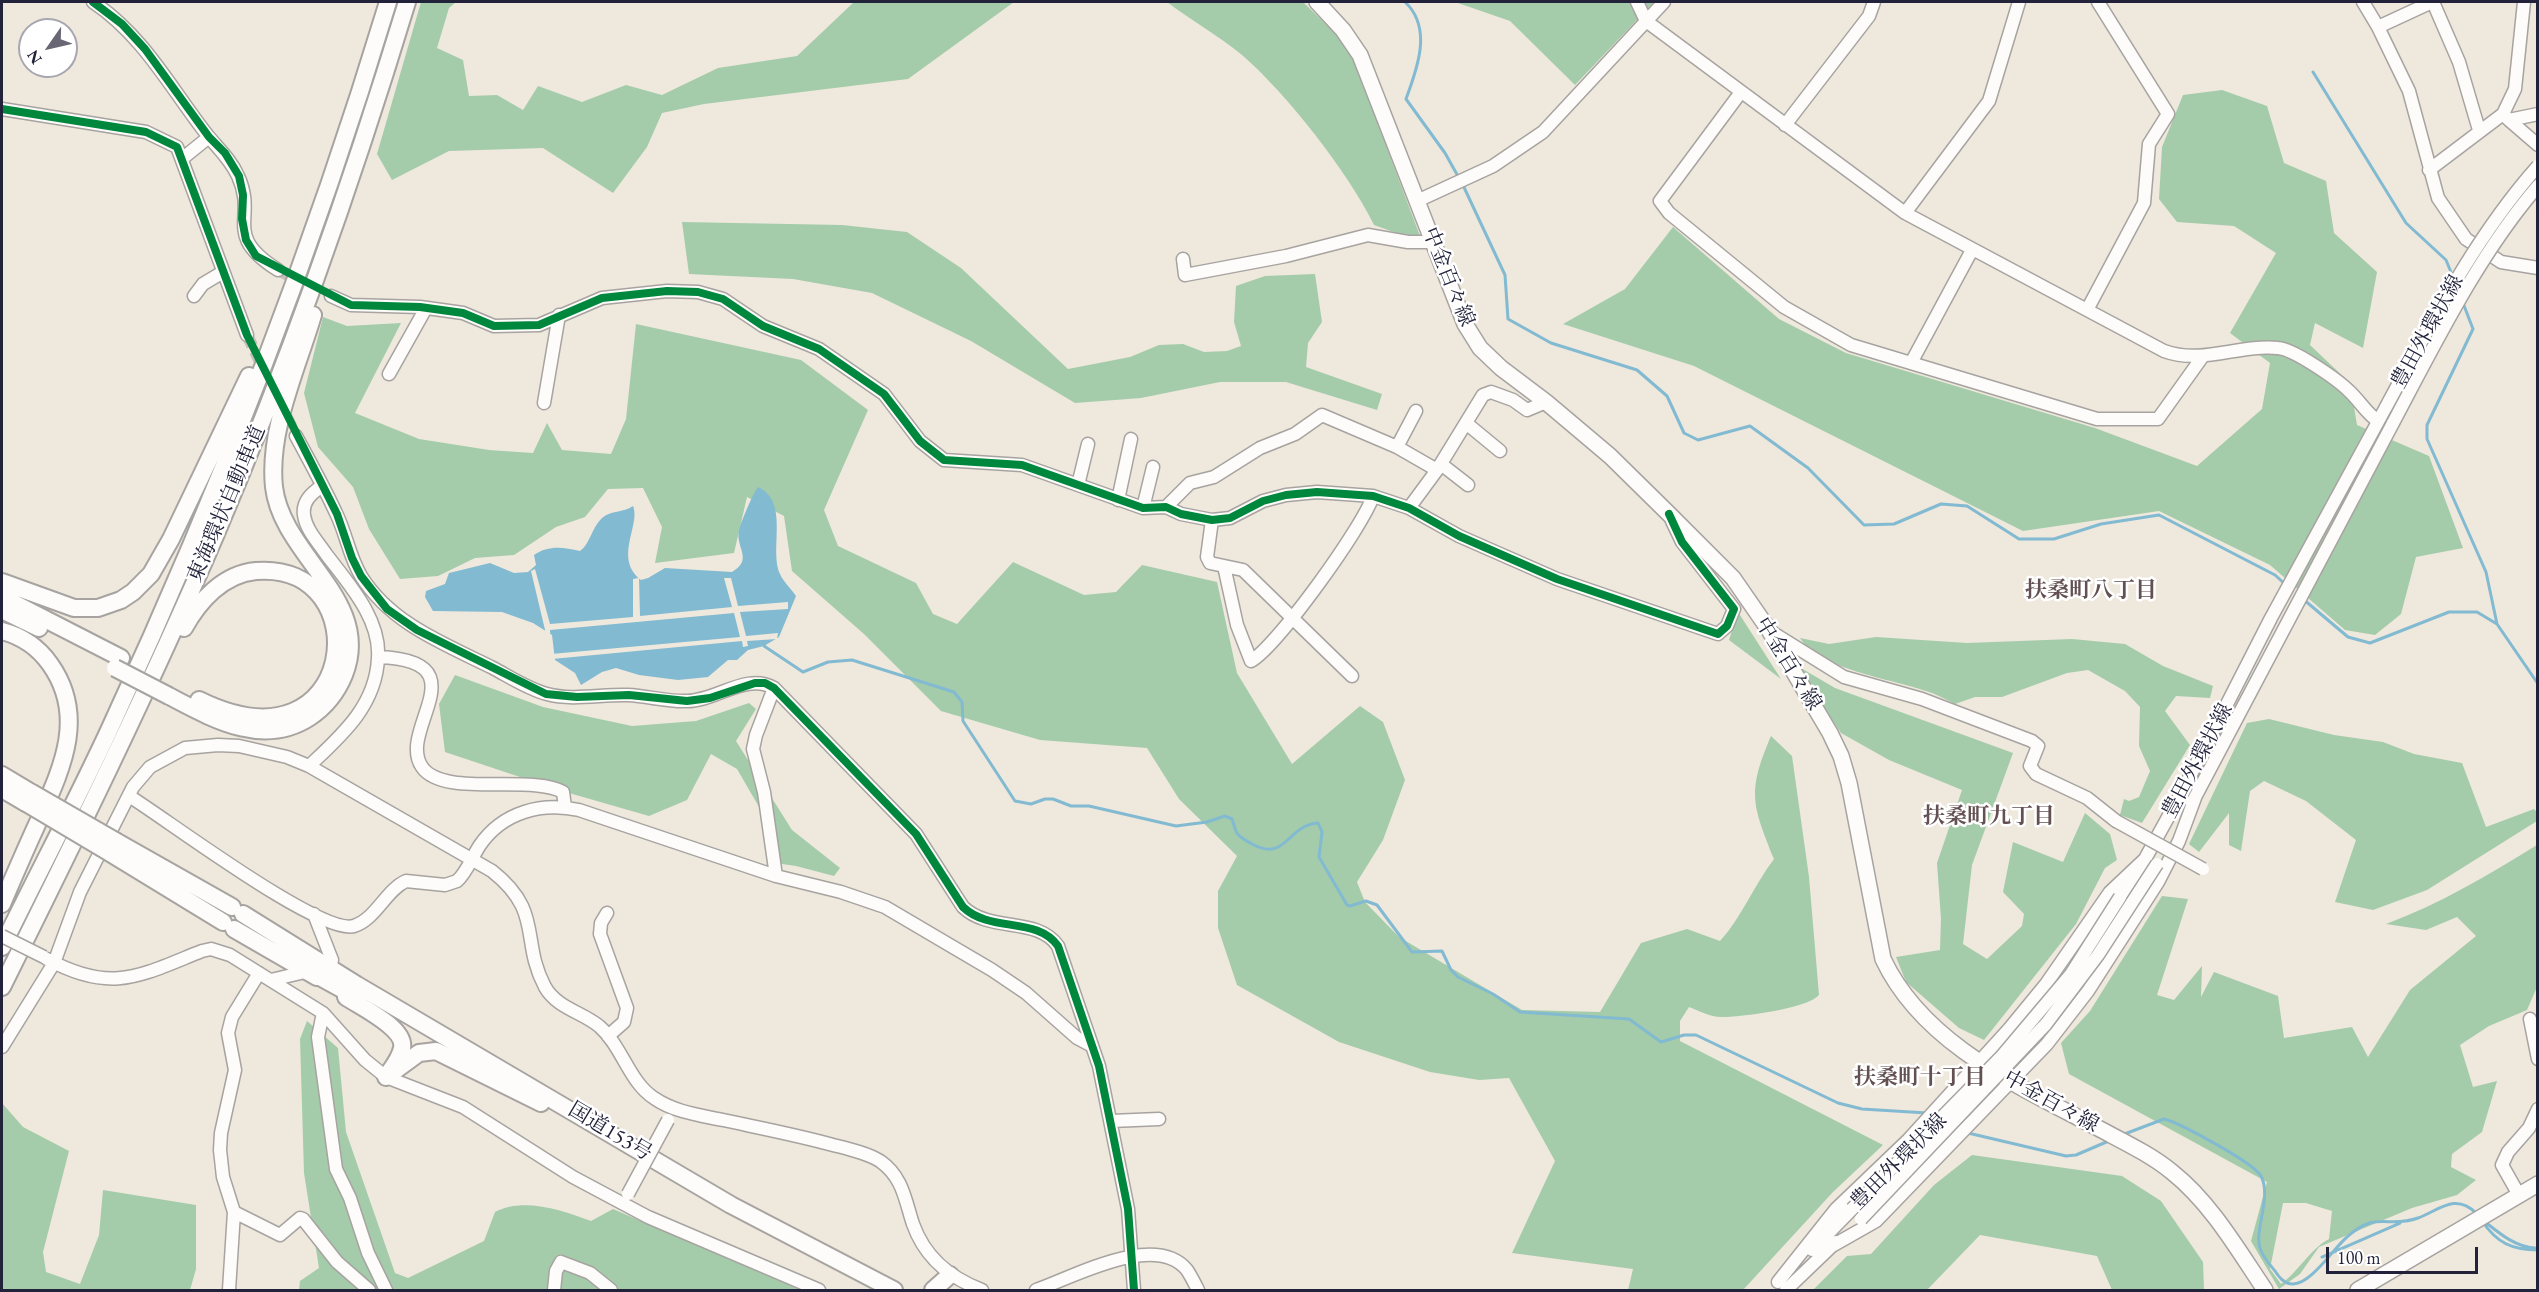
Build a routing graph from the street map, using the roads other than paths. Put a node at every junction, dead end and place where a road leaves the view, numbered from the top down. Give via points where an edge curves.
1 (93, 2) edge
2 (388, 2) edge
3 (407, 2) edge
4 (1317, 2) edge
5 (1637, 2) edge
6 (1664, 2) edge
7 (1874, 2) edge
8 (2019, 2) edge
9 (2097, 2) edge
10 (2363, 2) edge
11 (2432, 2) edge
12 (2524, 2) edge
13 (1646, 21) junction
14 (2378, 27) junction
15 (1741, 92) junction
16 (2, 109) edge
17 (2538, 114) edge
18 (2506, 117) junction
19 (1785, 125) junction
20 (2479, 130) junction
21 (209, 137) junction
22 (2538, 145) edge
23 (342, 149) junction
24 (359, 156) junction
25 (183, 158) junction
26 (2538, 166) edge
27 (2429, 170) junction
28 (2538, 186) edge
29 (1417, 201) junction
30 (1905, 213) junction
31 (1432, 242) junction
32 (1972, 250) junction
33 (1184, 259) dead end
34 (2538, 268) edge
35 (278, 270) tunnel mouth
36 (223, 272) junction
37 (194, 296) dead end
38 (331, 296) tunnel mouth
39 (426, 308) junction
40 (2087, 310) junction
41 (559, 315) junction
42 (247, 335) tunnel mouth
43 (2203, 356) junction
44 (1911, 363) junction
45 (388, 374) dead end
46 (1546, 402) junction
47 (544, 403) dead end
48 (1416, 411) dead end
49 (2378, 421) junction
50 (1466, 423) junction
51 (296, 436) tunnel mouth
52 (1131, 439) dead end
53 (1088, 444) dead end
54 (1397, 447) junction
55 (1500, 451) dead end
56 (1153, 467) dead end
57 (1439, 467) junction
58 (1078, 485) junction
59 (1468, 485) dead end
60 (322, 486) junction
61 (1373, 496) junction
62 (1118, 500) junction
63 (1166, 507) junction
64 (1143, 508) junction
65 (1409, 508) junction
66 (1669, 514) junction
67 (1212, 520) junction
68 (1224, 566) junction
69 (2, 582) edge
70 (2, 597) edge
71 (2, 610) edge
72 (1291, 618) junction
73 (1769, 630) junction
74 (2, 631) edge
75 (379, 657) junction
76 (118, 663) junction
77 (1353, 676) dead end
78 (774, 688) junction
79 (172, 692) junction
80 (2231, 713) junction
81 (309, 766) junction
82 (3, 779) edge
83 (129, 796) junction
84 (2195, 798) junction
85 (565, 807) junction
86 (114, 847) junction
87 (70, 850) junction
88 (471, 859) junction
89 (2151, 861) junction
90 (2203, 869) dead end
91 (776, 876) junction
92 (2, 904) edge
93 (607, 913) dead end
94 (314, 914) junction
95 (2, 936) edge
96 (2, 947) edge
97 (49, 960) junction
98 (330, 969) junction
99 (309, 971) junction
100 (259, 973) junction
101 (271, 980) junction
102 (2, 987) edge
103 (323, 1012) junction
104 (2530, 1019) dead end
105 (608, 1036) junction
106 (1092, 1046) junction
107 (2, 1047) edge
108 (2538, 1059) edge
109 (1979, 1063) junction
110 (386, 1077) junction
111 (2013, 1082) junction
112 (550, 1107) junction
113 (675, 1109) junction
114 (2537, 1110) edge
115 (1159, 1119) dead end
116 (1111, 1121) junction
117 (2538, 1184) edge
118 (2519, 1195) junction
119 (625, 1198) junction
120 (234, 1212) junction
121 (1857, 1214) junction
122 (1832, 1246) junction
123 (1133, 1256) junction
124 (950, 1275) junction
125 (873, 1286) edge
126 (1778, 1288) edge
127 (229, 1290) edge
128 (369, 1290) edge
129 (386, 1290) edge
130 (554, 1290) edge
131 (611, 1290) edge
132 (819, 1290) edge
133 (894, 1290) edge
134 (900, 1290) edge
135 (933, 1290) edge
136 (943, 1290) edge
137 (982, 1290) edge
138 (1036, 1290) edge
139 (1134, 1290) edge
140 (1198, 1290) edge
141 (2265, 1290) edge
142 (2358, 1290) edge

1 - 21 street via 122,24 145,49
2 - 23 highway, 東海環状自動車道
3 - 24 highway, 東海環状自動車道
4 - 29 main road, 中金百々線 via 1360,56
5 - 13 street
6 - 13 street
7 - 19 street via 1869,16
8 - 30 street via 1989,100
9 - 40 street via 2168,114 2149,144 2144,202
10 - 14 street
11 - 14 street
11 - 20 street via 2460,62
12 - 18 street via 2515,89
13 - 15 street
13 - 29 street via 1543,132 1493,166
14 - 27 street via 2409,91
15 - 19 street
15 - 44 street via 1660,201 1669,213 1784,308 1851,345
16 - 25 street via 146,132 177,147
17 - 18 street
18 - 20 street
18 - 22 street
19 - 30 street
20 - 27 street
21 - 25 street
21 - 35 street via 239,176 246,240 256,256
23 - 69 highway via 263,346 151,574 122,600 86,609 58,604
23 - 96 highway, 東海環状自動車道 via 277,334 199,530 110,729
24 - 79 highway via 281,421 274,460 274,488 284,521 335,595 346,620 350,645 346,670 336,691 320,709 299,723 275,730 225,724
24 - 87 highway, 東海環状自動車道 via 289,351 215,535 159,664
25 - 36 street
26 - 49 street, 豊田外環状線, bridge via 2493,221 2467,262
27 - 34 street via 2438,198 2466,239 2501,262
28 - 80 street, 豊田外環状線, bridge via 2496,243 2454,312 2325,551
29 - 31 main road, 中金百々線
30 - 32 street
31 - 33 street via 1368,235 1286,256 1185,275
31 - 46 main road, 中金百々線 via 1465,324 1480,348
32 - 40 street
32 - 44 street
36 - 37 street via 203,284
36 - 42 street
38 - 39 street via 351,305
39 - 41 street via 463,313 494,326 539,325
39 - 45 street
40 - 43 street via 2164,351 2181,357
41 - 47 street
41 - 58 street via 602,298 640,293 699,292 723,299 763,326 819,349 884,394 920,441 944,460 1022,465
43 - 44 street via 2158,419 2097,419
43 - 49 street via 2280,348 2349,391
46 - 50 street via 1527,410 1491,392 1483,395
46 - 66 main road, 中金百々線 via 1610,456
48 - 54 street
49 - 80 street, 豊田外環状線 via 2271,618
50 - 55 street
50 - 57 street
51 - 60 street
52 - 62 street
53 - 58 street
54 - 57 street
54 - 63 street via 1322,415 1295,434 1260,448 1214,477 1190,483
56 - 64 street
57 - 59 street
57 - 65 street
58 - 62 street
60 - 75 street via 304,506 306,523 362,604
60 - 78 street via 357,567 387,609 417,630 528,686 559,696 629,695 687,701 710,698 754,683
61 - 65 street
61 - 67 street via 1286,495 1263,501 1230,518
61 - 72 street via 1346,546
62 - 64 street
63 - 64 street
63 - 67 street
65 - 66 street via 1459,536 1557,579 1718,634 1727,626 1734,609 1682,542
66 - 73 main road, 中金百々線 via 1733,578
67 - 68 street via 1207,557 1210,563
68 - 72 street via 1243,570
68 - 72 street via 1237,625 1251,661
70 - 76 highway
71 - 76 highway
72 - 77 street
73 - 90 street, bridge via 1844,677 1922,699 2032,741 2038,746 2030,766 2036,774 2088,798 2116,821
73 - 109 main road, 中金百々線 via 1841,756 1850,783 1883,959 1894,982 1917,1011
74 - 92 highway via 28,642 47,659 66,693 70,720 67,749 58,777
75 - 81 street via 370,693 358,716
75 - 85 street via 405,658 415,662 428,676 431,699 415,747 418,762 426,772 464,783 550,786 563,792
76 - 79 highway, bridge
78 - 91 street via 753,749 764,792
78 - 106 street via 916,834 971,915 988,922 1042,931 1053,939
79 - 87 highway via 245,716 271,718 296,710 316,696 334,665 335,629 326,605 304,582 267,570 237,576 203,599
80 - 84 street, 豊田外環状線
80 - 89 street, 豊田外環状線
81 - 83 street via 262,750 228,745 185,748 161,759 140,778
81 - 88 street
82 - 86 highway, bridge
83 - 94 street via 207,852
83 - 97 street
84 - 89 street, 豊田外環状線
84 - 111 street via 2179,841 2130,928 2088,991
85 - 88 street via 534,808 509,819 489,834
85 - 91 street
86 - 98 highway, 国道153号 via 237,911
86 - 99 highway via 229,926
87 - 102 highway, 東海環状自動車道
88 - 94 street via 462,877 451,884 412,880 400,884 352,927 339,926
88 - 105 street via 492,871 518,895 548,992
89 - 109 street via 2110,892 2046,984
89 - 121 street, 豊田外環状線, bridge via 2120,897 2072,974
89 - 121 street, 豊田外環状線, bridge via 2098,955 2046,1024
91 - 106 street via 885,907 992,970
93 - 105 street via 600,934 627,1008 624,1022
94 - 98 street via 332,960
95 - 97 street, bridge
97 - 100 street via 78,974 106,980 137,977 211,949 231,955
97 - 107 street
98 - 125 highway, 国道153号
99 - 101 street
99 - 110 highway via 396,1030 402,1049
99 - 112 highway, 国道153号
100 - 101 street
100 - 120 street via 232,1017 228,1033 236,1070 221,1133 221,1158
101 - 103 street
103 - 110 street via 364,1060
103 - 129 street via 318,1037 336,1168
104 - 108 street
105 - 113 street via 652,1098
106 - 116 street
109 - 111 main road, 中金百々線
109 - 126 street via 1908,1140 1836,1209
110 - 112 highway via 419,1053 436,1051
110 - 119 street via 463,1107 506,1137
111 - 122 street via 1876,1221
111 - 141 main road, 中金百々線 via 2172,1172 2210,1211
112 - 125 highway, 国道153号 via 764,1234
113 - 119 street, bridge
113 - 124 street via 816,1140 880,1161 898,1178 925,1247
114 - 118 street via 2502,1165
115 - 116 street
116 - 123 street
117 - 118 main road
118 - 142 main road
119 - 132 street via 648,1217
120 - 127 street
120 - 128 street via 280,1235 303,1219 337,1262
121 - 122 street, 豊田外環状線
121 - 126 street, 豊田外環状線
122 - 126 street, 豊田外環状線
123 - 138 street
123 - 139 street
123 - 140 street via 1164,1257 1179,1264
124 - 135 highway
124 - 136 highway
124 - 137 street
125 - 133 highway, 国道153号
125 - 134 highway
130 - 131 street via 561,1262 590,1273

